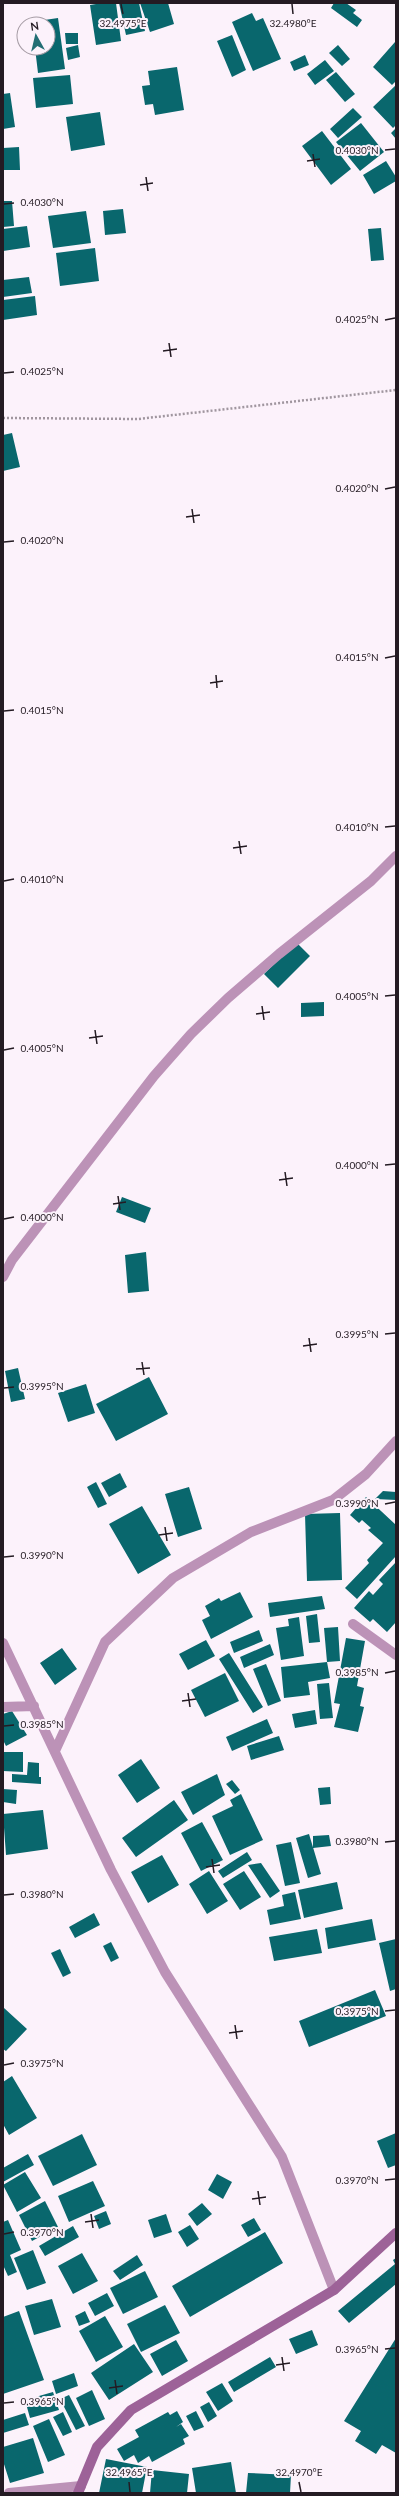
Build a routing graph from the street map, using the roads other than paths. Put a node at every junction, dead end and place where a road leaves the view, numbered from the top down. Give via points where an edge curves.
1 (396, 856) edge
2 (3, 1277) edge
3 (396, 1441) edge
4 (353, 1624) dead end
5 (3, 1643) edge
6 (396, 1655) edge
7 (34, 1706) junction
8 (3, 1707) edge
9 (56, 1751) junction
10 (396, 2233) edge
11 (334, 2290) junction
12 (79, 2490) edge
13 (8, 2493) edge

1 - 2 street via 371,881 245,983 191,1034 154,1076 12,1260
3 - 9 street via 366,1474 333,1500 252,1532 173,1578 105,1642
4 - 6 street
5 - 7 street
7 - 8 street
7 - 9 street
9 - 11 street via 111,1870 164,1972 282,2158
10 - 11 street
11 - 12 street via 131,2410 97,2447
12 - 13 street

